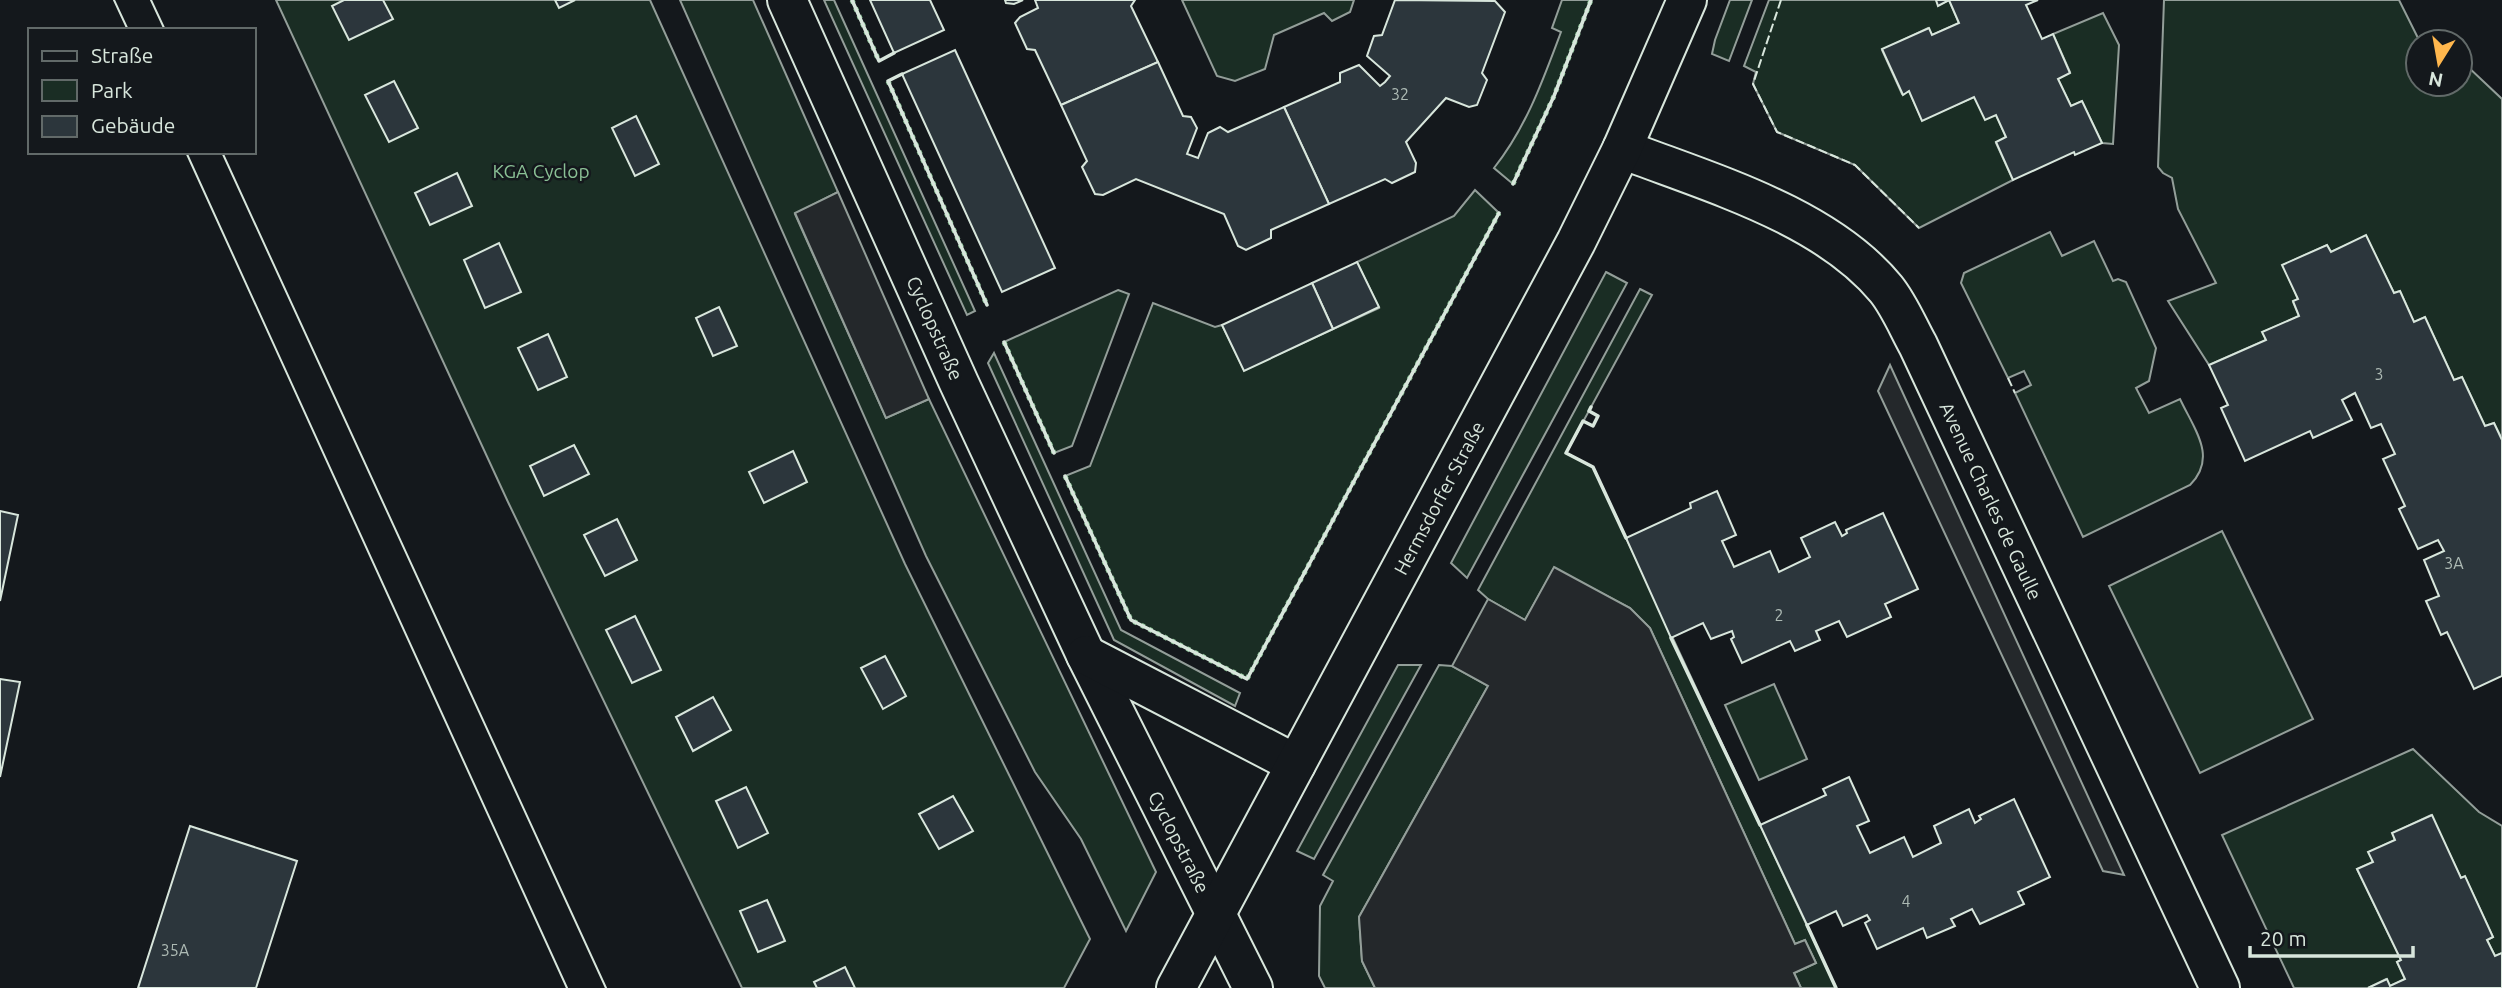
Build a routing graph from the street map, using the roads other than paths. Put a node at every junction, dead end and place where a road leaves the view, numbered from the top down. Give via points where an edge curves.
1 (787, 0) edge
2 (1687, 0) edge
3 (1622, 149) junction
4 (1086, 655) junction
5 (1296, 764) junction
6 (1216, 915) junction
7 (1176, 988) edge
8 (1253, 988) edge
9 (2220, 988) edge

1 - 4 street, Cyclopstraße
2 - 3 street, Hermsdorfer Straße
3 - 5 street, Hermsdorfer Straße
3 - 9 street, Avenue Charles de Gaulle via 1786,214 1847,250 1887,290 1924,357
4 - 5 street
4 - 6 street, Cyclopstraße
5 - 6 street, Hermsdorfer Straße
6 - 7 street, Hermsdorfer Straße
6 - 8 street, Cyclopstraße

